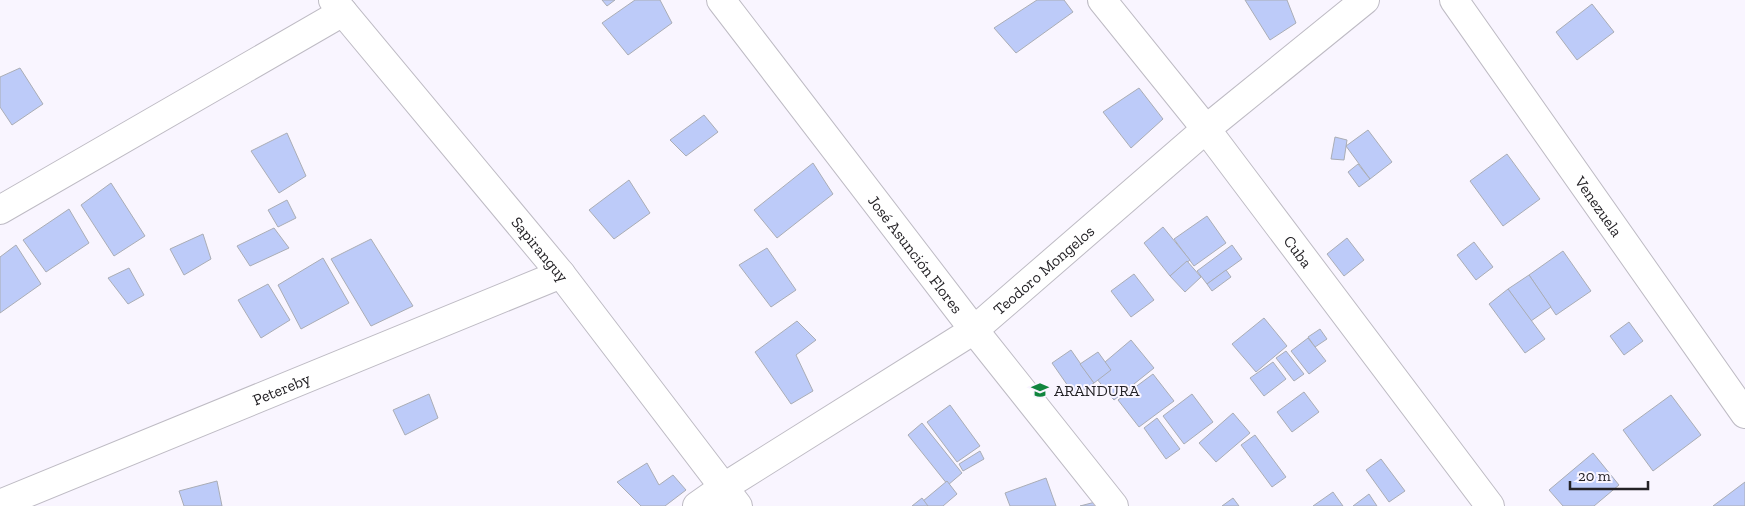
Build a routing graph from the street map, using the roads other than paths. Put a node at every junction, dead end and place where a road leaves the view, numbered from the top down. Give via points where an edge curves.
1 (722, 0) edge
2 (1102, 0) edge
3 (1365, 0) edge
4 (1454, 0) edge
5 (338, 6) edge
6 (1206, 128) junction
7 (0, 210) edge
8 (562, 274) junction
9 (974, 330) junction
10 (1745, 414) edge
11 (731, 496) edge
12 (0, 504) edge
13 (697, 506) edge
14 (1114, 506) edge
15 (1490, 506) edge

1 - 9 street, José Asunción Flores
2 - 6 street, Cuba
3 - 6 street, Teodoro Mongelos
4 - 10 street, Venezuela
5 - 7 street
5 - 8 street, Sapiranguy
6 - 9 street, Teodoro Mongelos
6 - 15 street, Cuba
8 - 11 street, Sapiranguy
8 - 12 street, Petereby
9 - 11 street, Teodoro Mongelos
9 - 14 street, José Asunción Flores
11 - 13 street, Teodoro Mongelos

